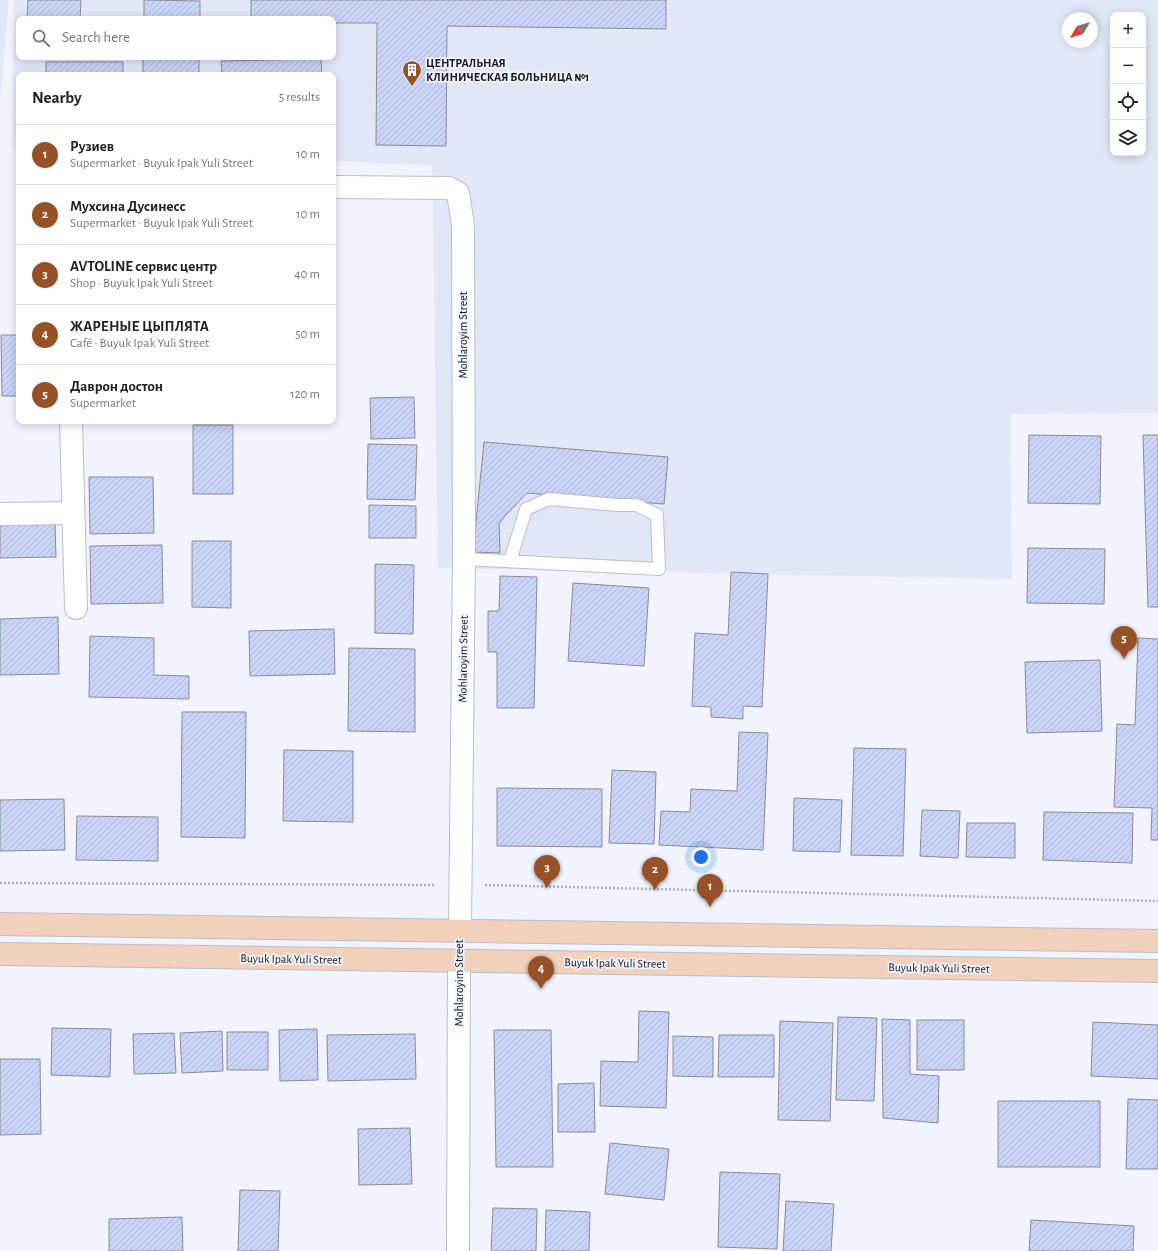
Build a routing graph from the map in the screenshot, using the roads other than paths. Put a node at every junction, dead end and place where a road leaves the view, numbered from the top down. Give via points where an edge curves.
1 (336, 187) edge
2 (71, 424) edge
3 (72, 513) junction
4 (0, 514) edge
5 (464, 559) junction
6 (510, 561) junction
7 (76, 608) dead end
8 (0, 924) edge
9 (460, 930) junction
10 (1158, 941) edge
11 (0, 954) edge
12 (459, 961) junction
13 (1158, 972) edge
14 (458, 1251) edge

1 - 5 street, Mohlaroyim Street via 449,188 458,193 463,225
2 - 3 street
3 - 4 street
3 - 7 street
5 - 6 lane
5 - 9 street, Mohlaroyim Street
6 - 6 lane via 659,569 658,515 636,505 549,499 526,509
8 - 9 main road
9 - 10 main road
9 - 12 main road, Mohlaroyim Street
11 - 12 main road, Buyuk Ipak Yuli Street
12 - 13 main road, Buyuk Ipak Yuli Street
12 - 14 street, Mohlaroyim Street

